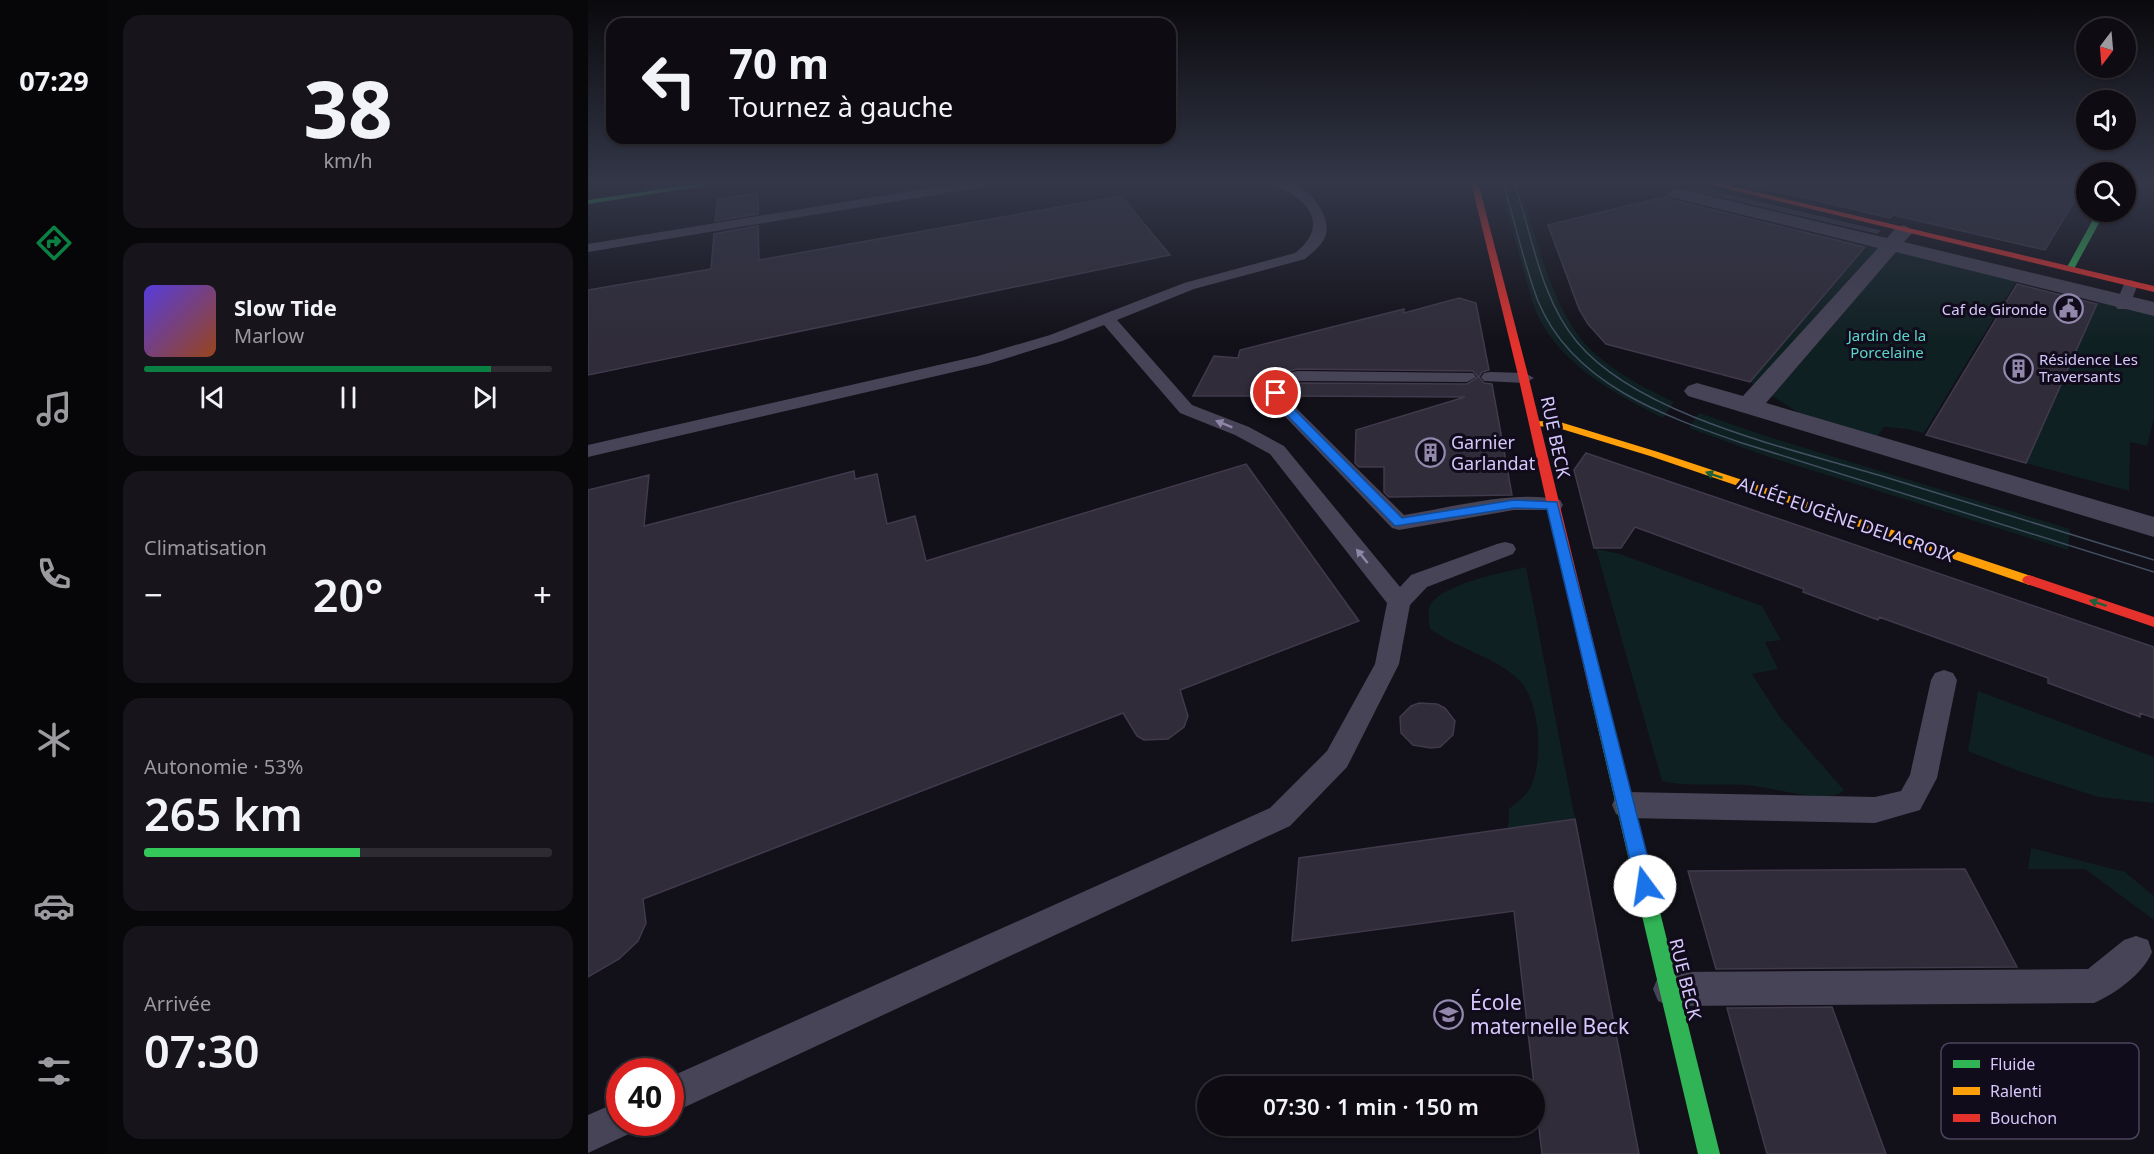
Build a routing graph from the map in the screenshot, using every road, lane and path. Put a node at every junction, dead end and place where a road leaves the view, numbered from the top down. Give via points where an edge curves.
1 (662, 236) edge
2 (1319, 236) edge
3 (1490, 236) edge
4 (1893, 236) edge
5 (1895, 236) edge
6 (2088, 236) edge
7 (1899, 237) junction
8 (588, 248) edge
9 (2070, 269) junction
10 (2154, 289) edge
11 (2126, 297) junction
12 (2154, 309) edge
13 (1108, 318) junction
14 (1467, 377) dead end
15 (1490, 377) dead end
16 (1525, 378) junction
17 (1697, 391) dead end
18 (1749, 406) junction
19 (1536, 424) junction
20 (588, 451) edge
21 (1553, 505) junction
22 (2154, 527) edge
23 (1506, 549) dead end
24 (1399, 602) junction
25 (2154, 622) edge
26 (1944, 680) dead end
27 (1626, 805) junction
28 (2136, 952) dead end
29 (1670, 989) junction
30 (684, 1090) edge
31 (606, 1126) edge
32 (588, 1134) edge
33 (1709, 1154) edge

1 - 8 lane
2 - 13 lane via 1311,250 1277,264 1189,286
3 - 16 street, RUE BECK
4 - 7 street
5 - 7 street
6 - 9 street
7 - 9 street
7 - 11 street
7 - 18 street
9 - 11 street
10 - 11 street
11 - 12 street
13 - 20 lane via 982,360
24 -> 13 lane via 1277,450 1242,431 1185,409
14 - 21 lane via 1298,376 1284,379 1276,393 1281,403 1400,523 1514,504
15 - 16 lane
16 - 19 street, RUE BECK
17 - 18 street
18 - 22 street
19 - 21 street, RUE BECK
25 -> 19 street, ALLÉE EUGÈNE DELACROIX via 1654,454 1556,424
21 - 27 street, RUE BECK
23 - 24 lane via 1419,581
24 - 30 lane via 1387,664 1337,759 1280,817
26 - 27 lane via 1923,778 1910,801 1875,810
27 - 29 street, RUE BECK
28 - 29 lane via 2094,986
29 - 33 street, RUE BECK
31 - 32 lane

